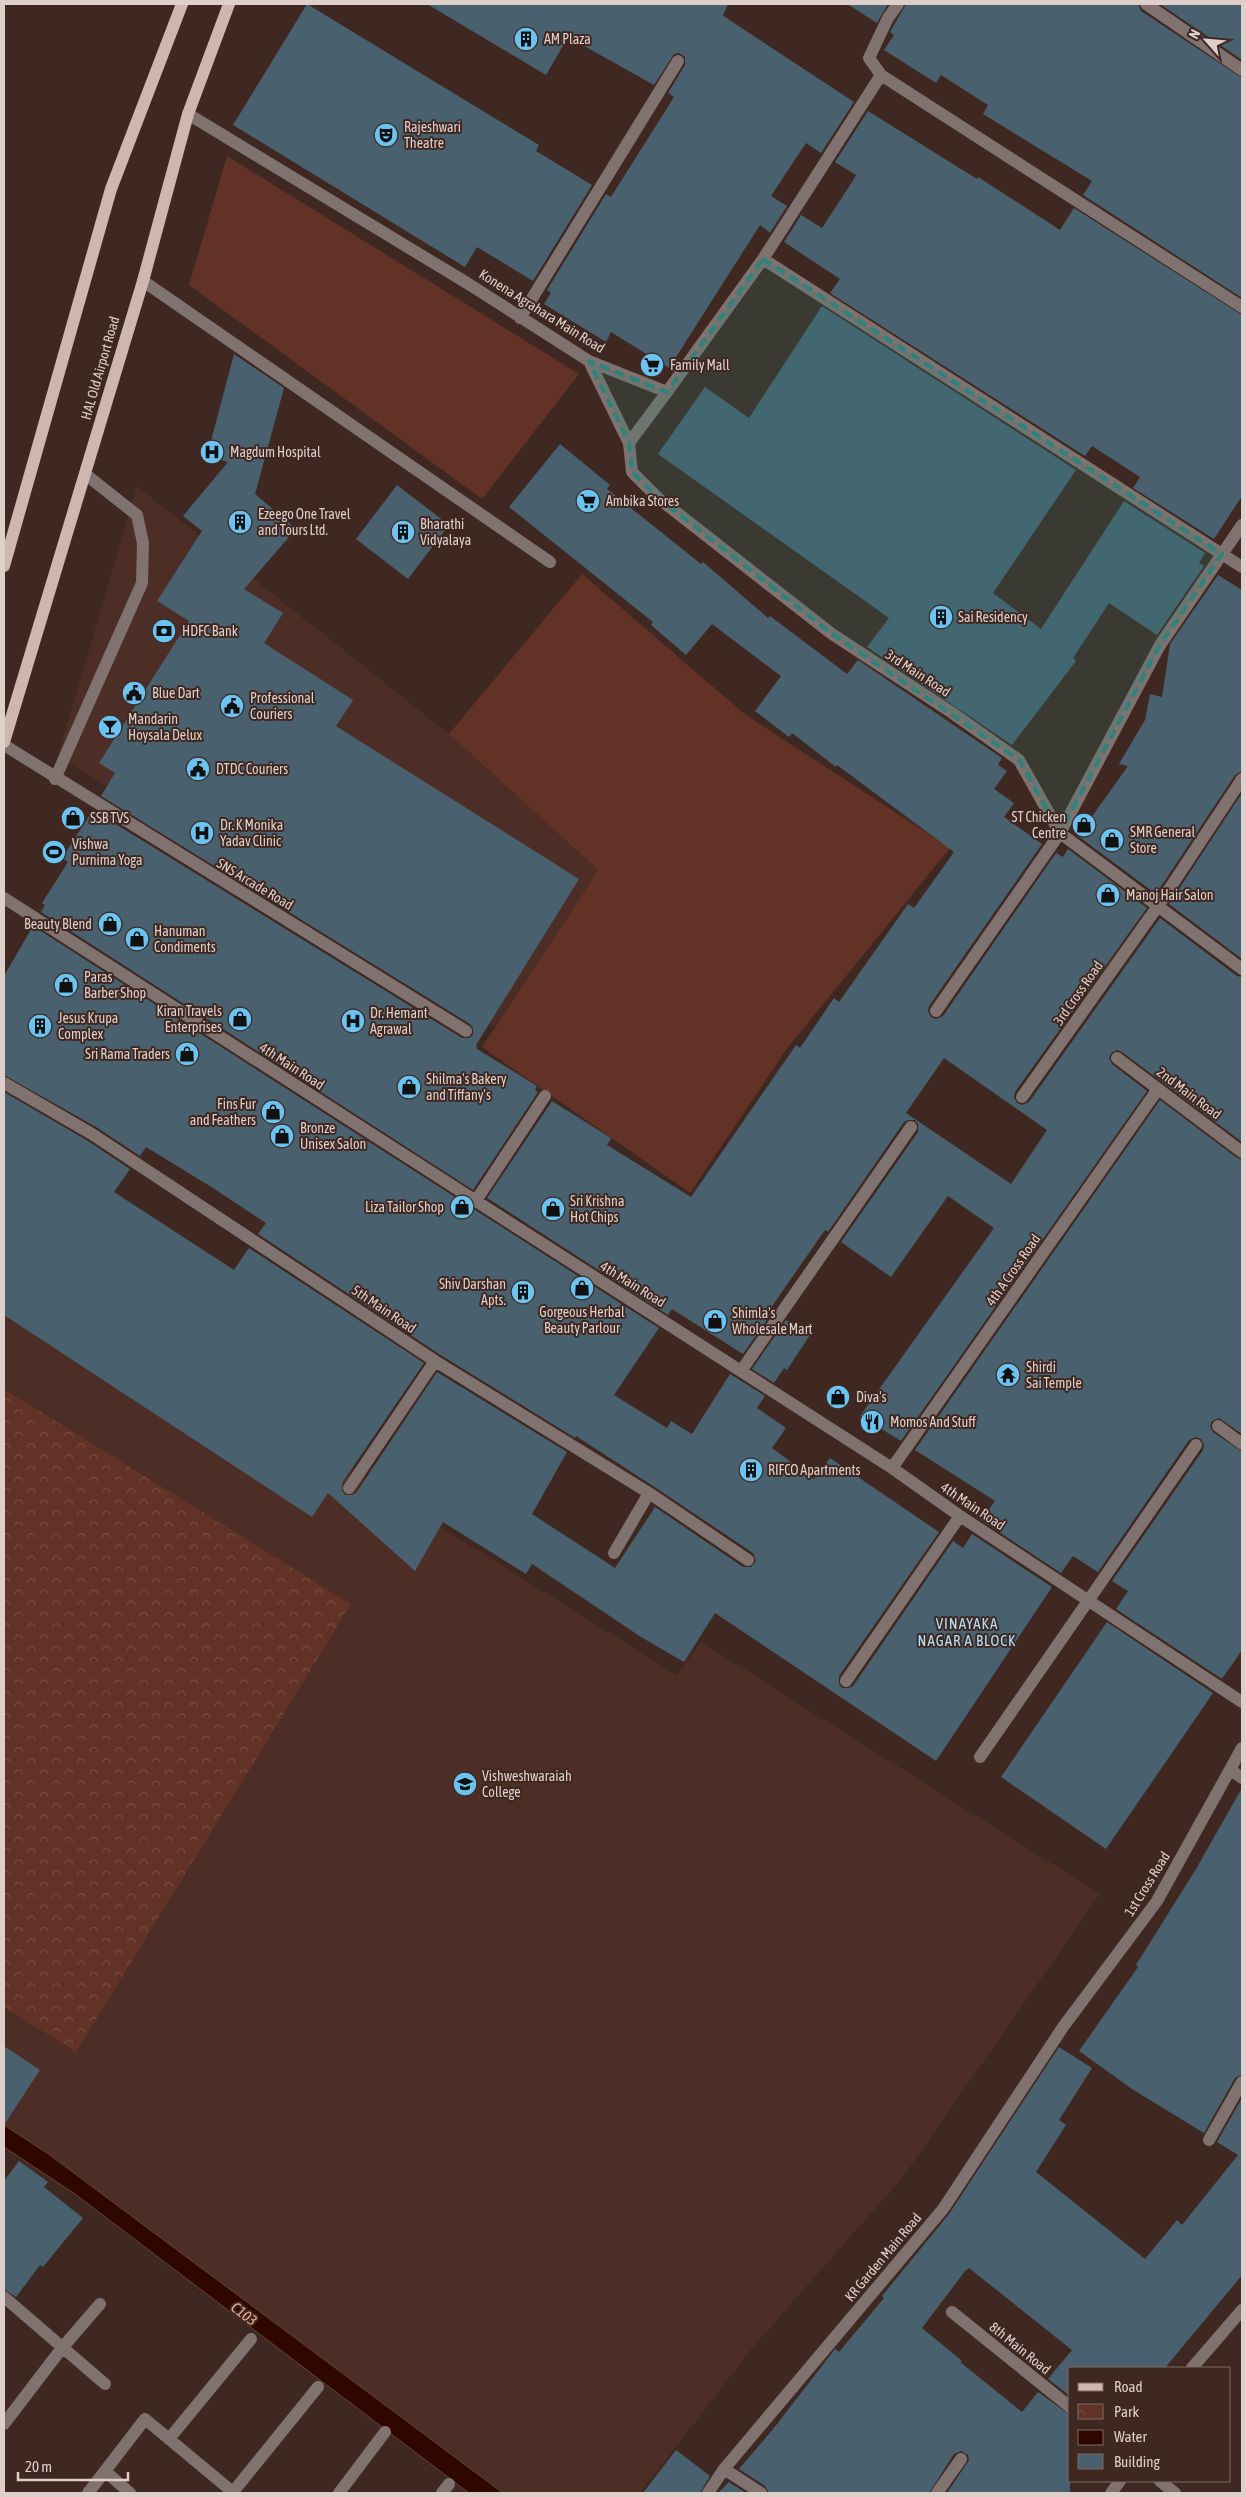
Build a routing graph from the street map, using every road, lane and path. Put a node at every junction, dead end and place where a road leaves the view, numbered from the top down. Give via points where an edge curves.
1 (182, 4) edge
2 (229, 4) edge
3 (898, 4) edge
4 (1146, 4) edge
5 (678, 61) dead end
6 (1242, 70) edge
7 (881, 75) junction
8 (188, 114) junction
9 (763, 259) junction
10 (143, 281) junction
11 (1242, 307) edge
12 (520, 318) junction
13 (589, 361) junction
14 (667, 392) junction
15 (629, 443) junction
16 (85, 474) junction
17 (1242, 525) edge
18 (1222, 554) junction
19 (550, 562) dead end
20 (4, 566) edge
21 (1242, 568) edge
22 (4, 744) edge
23 (55, 779) junction
24 (1242, 779) edge
25 (1060, 832) junction
26 (4, 898) edge
27 (1158, 906) junction
28 (1242, 970) edge
29 (936, 1011) dead end
30 (466, 1031) dead end
31 (1116, 1058) dead end
32 (4, 1083) edge
33 (1158, 1089) junction
34 (545, 1096) dead end
35 (1022, 1097) dead end
36 (911, 1127) dead end
37 (1242, 1152) edge
38 (475, 1202) junction
39 (435, 1361) junction
40 (741, 1371) junction
41 (1218, 1426) dead end
42 (1242, 1444) edge
43 (1196, 1446) dead end
44 (892, 1468) junction
45 (350, 1488) dead end
46 (649, 1493) junction
47 (960, 1516) junction
48 (614, 1554) dead end
49 (748, 1560) dead end
50 (1088, 1600) junction
51 (846, 1681) dead end
52 (1242, 1702) edge
53 (1242, 1748) edge
54 (980, 1757) dead end
55 (1231, 1770) junction
56 (1242, 1778) edge
57 (1063, 2027) joint
58 (1242, 2082) edge
59 (1209, 2140) dead end
60 (4, 2297) edge
61 (100, 2304) dead end
62 (1242, 2310) edge
63 (952, 2312) dead end
64 (252, 2339) dead end
65 (62, 2348) junction
66 (1193, 2367) edge
67 (105, 2384) dead end
68 (318, 2387) dead end
69 (1068, 2405) edge
70 (4, 2424) edge
71 (385, 2432) dead end
72 (169, 2439) junction
73 (961, 2459) dead end
74 (724, 2469) junction
75 (105, 2472) junction
76 (1119, 2482) edge
77 (1161, 2482) edge
78 (88, 2493) edge
79 (130, 2493) edge
80 (233, 2493) edge
81 (338, 2493) edge
82 (708, 2493) edge
83 (761, 2493) edge
84 (937, 2493) edge
85 (1111, 2493) edge
86 (1176, 2493) edge

1 - 20 main road via 111,190
2 - 8 main road, HAL Old Airport Road
3 - 7 street via 869,58
4 - 6 street
5 - 12 street
7 - 9 street
7 - 11 street
8 - 10 main road, HAL Old Airport Road
8 - 12 street, Konena Agrahara Main Road
9 - 14 street
9 - 18 street
10 - 16 main road, HAL Old Airport Road
10 - 19 street
12 - 13 street, Konena Agrahara Main Road
13 - 14 street, Konena Agrahara Main Road
13 - 15 street
14 - 15 street
15 - 25 street, 3rd Main Road via 632,472 658,498 832,634 1019,760
16 - 22 main road, HAL Old Airport Road
16 - 23 street via 137,515 144,543 142,583
17 - 18 street
18 - 21 street
18 - 25 street via 1160,645
22 - 23 street, SNS Arcade Road
23 - 30 street, SNS Arcade Road
24 - 27 street, 3rd Cross Road
25 - 27 street, 3rd Main Road
25 - 29 street
26 - 38 street, 4th Main Road
27 - 28 street, 3rd Main Road
27 - 35 street, 3rd Cross Road
31 - 33 street, 2nd Main Road
32 - 39 street, 5th Main Road via 92,1134
33 - 37 street, 2nd Main Road
33 - 44 street, 4th A Cross Road
34 - 38 street
36 - 40 street
38 - 40 street, 4th Main Road
39 - 45 street
39 - 46 street, 5th Main Road
40 - 44 street, 4th Main Road
41 - 42 street
43 - 50 street
44 - 47 street, 4th Main Road
46 - 48 street
46 - 49 street, 5th Main Road
47 - 50 street, 4th Main Road
47 - 51 street
50 - 52 street, 4th Main Road
50 - 54 street
53 - 55 street, 1st Cross Road
55 - 56 street
55 - 57 street, 1st Cross Road via 1157,1901
57 - 74 street, KR Garden Main Road via 943,2208
58 - 59 street
60 - 65 street
61 - 65 street
62 - 66 street
63 - 69 street, 8th Main Road
64 - 72 street
65 - 67 street
65 - 70 street
68 - 80 street
71 - 81 street
72 - 75 street via 145,2419
72 - 80 street
73 - 84 street
74 - 82 street, KR Garden Main Road
74 - 83 street
75 - 78 street
75 - 79 street
76 - 85 street
77 - 86 street

